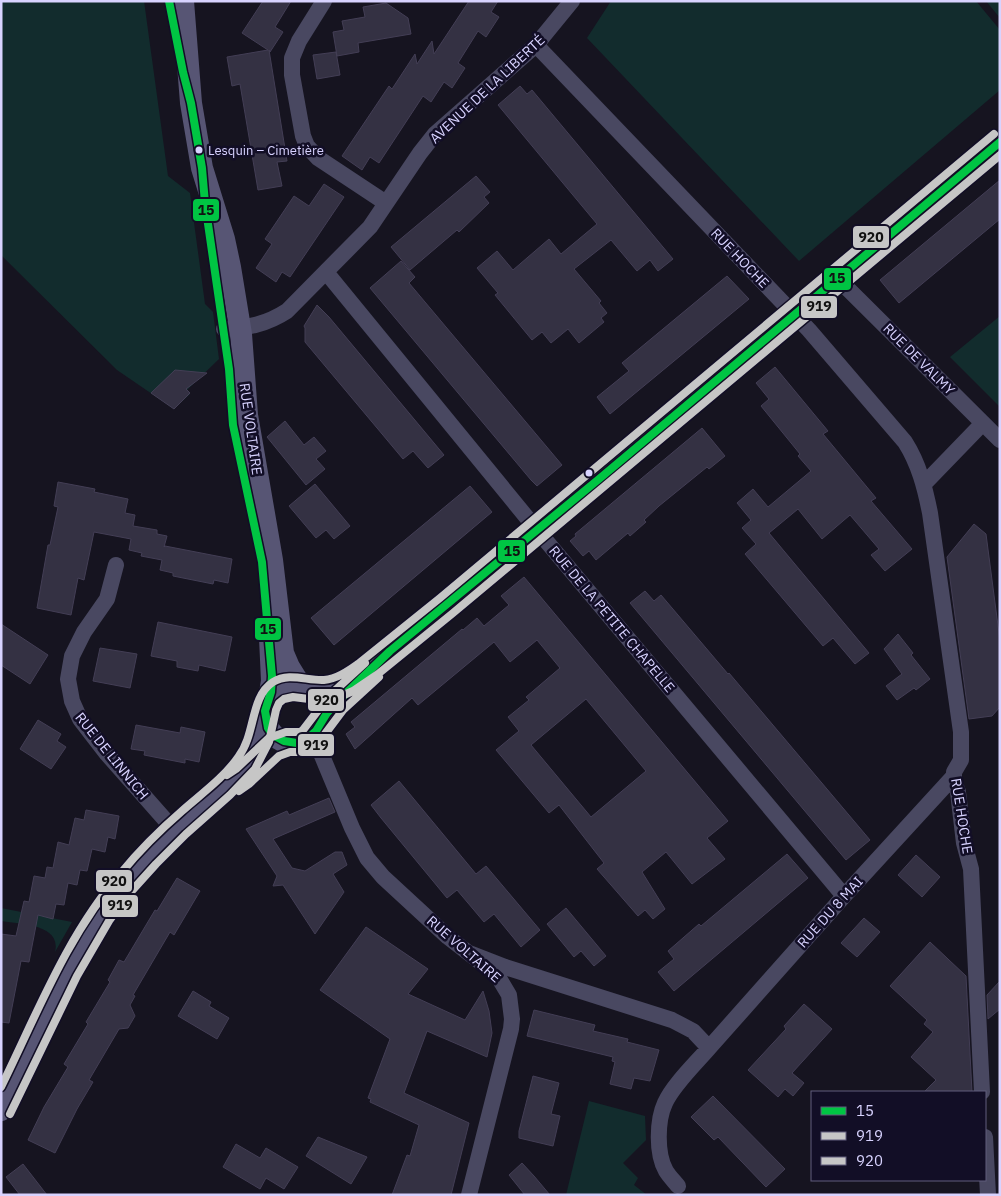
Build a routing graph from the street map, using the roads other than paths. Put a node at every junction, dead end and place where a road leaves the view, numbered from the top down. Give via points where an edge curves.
1 (169, 1) edge
2 (183, 1) edge
3 (324, 1) edge
4 (572, 1) edge
5 (536, 46) junction
6 (191, 103) junction
7 (1000, 142) edge
8 (386, 204) junction
9 (326, 272) junction
10 (837, 278) junction
11 (794, 315) junction
12 (232, 329) junction
13 (983, 422) junction
14 (1000, 440) edge
15 (924, 484) junction
16 (537, 530) junction
17 (116, 565) dead end
18 (390, 651) junction
19 (305, 689) junction
20 (267, 708) junction
21 (318, 727) junction
22 (288, 742) junction
23 (953, 777) junction
24 (223, 789) junction
25 (174, 831) junction
26 (844, 896) junction
27 (469, 953) junction
28 (709, 1048) junction
29 (982, 1091) edge
30 (1, 1110) edge
31 (986, 1156) edge
32 (678, 1186) dead end
33 (469, 1195) edge
34 (988, 1195) edge

1 - 6 street, RUE VOLTAIRE
2 - 6 street, RUE VOLTAIRE
3 - 8 street via 292,58 292,76 303,136 318,158
4 - 5 street, AVENUE DE LA LIBERTÉ
5 - 8 street, AVENUE DE LA LIBERTÉ via 435,134
5 - 11 street, RUE HOCHE
6 - 12 street, RUE VOLTAIRE via 205,204
7 - 10 street
8 - 9 street, AVENUE DE LA LIBERTÉ via 360,239
9 - 12 street, AVENUE DE LA LIBERTÉ via 287,311 273,320
9 - 16 street, RUE DE LA PETITE CHAPELLE
10 - 11 street
10 - 13 street, RUE DE VALMY
11 - 15 street, RUE HOCHE via 905,442
11 - 16 street
12 - 19 street, RUE VOLTAIRE via 272,560 283,653
12 - 20 street, RUE VOLTAIRE via 233,425 262,562 272,681
13 - 14 street, RUE DE VALMY
13 - 15 street
15 - 23 street, RUE HOCHE via 961,732 961,760
16 - 18 street
16 - 26 street, RUE DE LA PETITE CHAPELLE
17 - 25 street, RUE DE LINNICH via 107,599 72,656 68,678 72,701 80,719 101,747
18 - 19 street via 336,688 322,691
18 - 21 street via 336,703
19 - 20 street via 294,686 282,689
19 - 21 street via 320,704
20 - 22 street via 268,728 273,735
20 - 24 street via 262,732 252,755
21 - 22 street via 310,738 302,742
21 - 27 street, RUE VOLTAIRE via 320,751 367,858 390,884
22 - 24 street via 274,747 242,777
23 - 26 street, RUE DU 8 MAI
23 - 29 street, RUE HOCHE via 971,869
24 - 25 street
25 - 30 street via 134,872 94,924
26 - 28 street, RUE DU 8 MAI
27 - 28 street via 672,1020 693,1031
27 - 33 street, RUE VOLTAIRE via 497,975 505,986 512,1006 512,1019
28 - 32 street, RUE DU 8 MAI via 671,1093 660,1118 659,1145 663,1163
31 - 34 street

